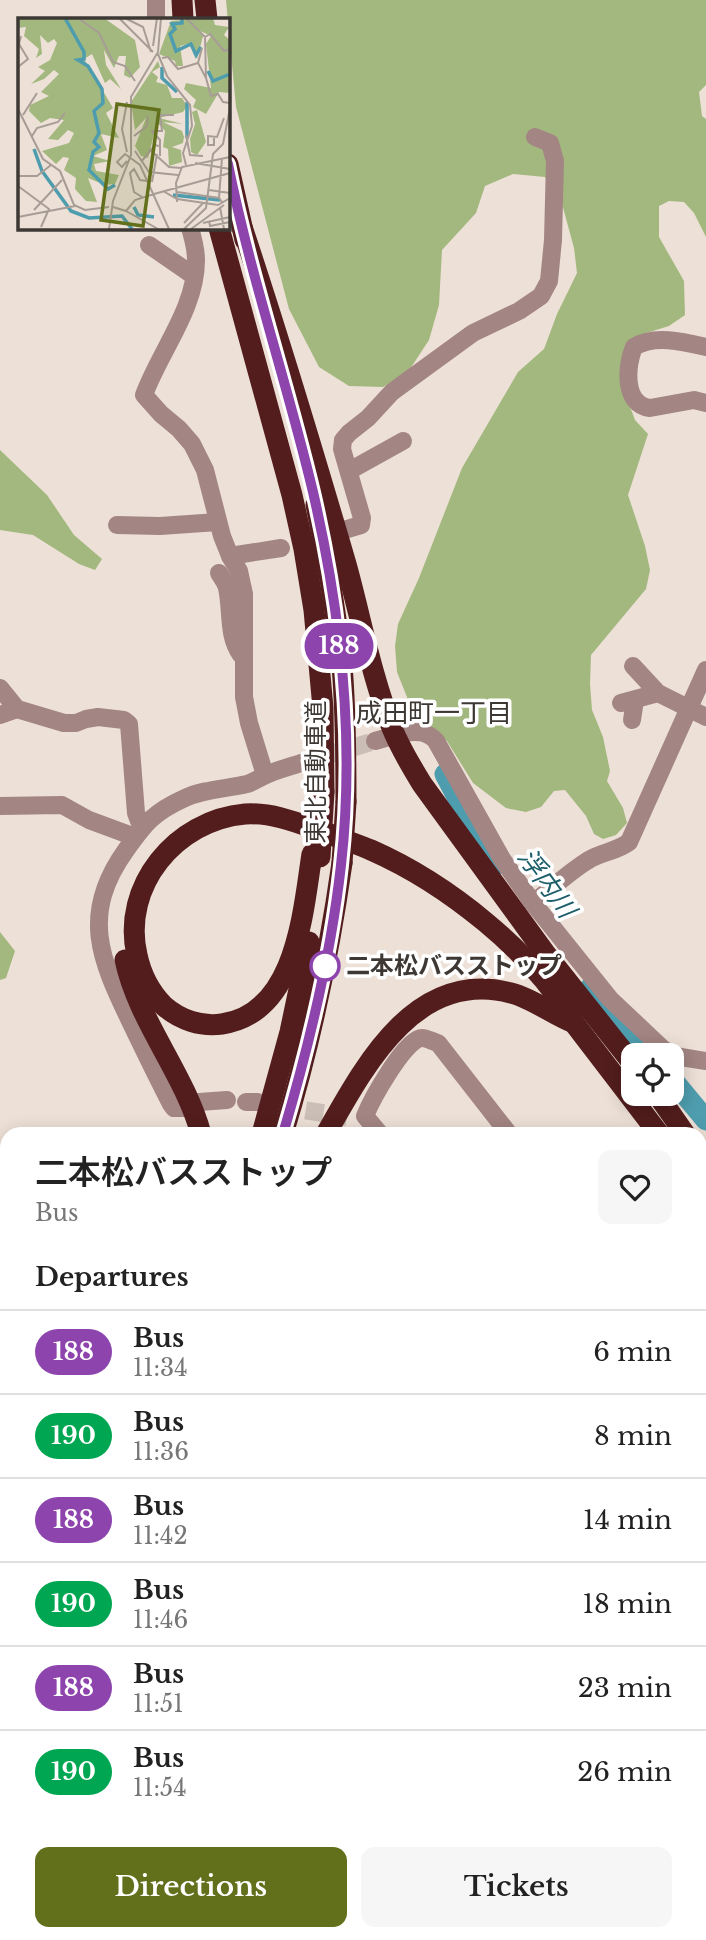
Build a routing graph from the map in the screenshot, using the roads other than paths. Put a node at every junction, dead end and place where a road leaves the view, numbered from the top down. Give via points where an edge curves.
1 (156, 0) edge
2 (182, 0) edge
3 (205, 0) edge
4 (156, 18) edge
5 (183, 18) edge
6 (206, 18) edge
7 (535, 137) dead end
8 (229, 168) edge
9 (242, 227) junction
10 (190, 229) edge
11 (219, 229) edge
12 (149, 245) dead end
13 (194, 276) junction
14 (706, 347) edge
15 (706, 403) edge
16 (403, 441) dead end
17 (349, 471) junction
18 (218, 522) junction
19 (117, 525) dead end
20 (344, 530) dead end
21 (281, 548) dead end
22 (230, 556) junction
23 (219, 573) dead end
24 (245, 660) junction
25 (633, 666) dead end
26 (706, 670) edge
27 (0, 688) edge
28 (658, 693) junction
29 (689, 709) junction
30 (8, 712) edge
31 (706, 717) edge
32 (632, 720) dead end
33 (389, 737) tunnel mouth
34 (301, 763) tunnel mouth
35 (265, 775) junction
36 (0, 806) edge
37 (139, 831) junction
38 (316, 855) junction
39 (533, 903) junction
40 (545, 953) junction
41 (574, 1023) junction
42 (621, 1049) edge
43 (706, 1061) edge
44 (227, 1100) dead end
45 (665, 1106) edge
46 (199, 1127) edge
47 (264, 1127) edge
48 (285, 1127) edge
49 (330, 1127) edge
50 (371, 1127) edge
51 (504, 1127) edge
52 (654, 1127) edge
53 (680, 1127) edge

1 - 4 street
2 - 5 highway
3 - 6 highway
7 - 17 street via 550,143 555,161 549,281 541,296 473,333 392,392 344,440
8 - 9 highway, 東北自動車道
9 - 40 highway via 325,490 392,729 422,784
9 - 48 highway, 東北自動車道, bridge via 324,547 342,668 346,749 342,863 327,959
10 - 13 street
11 - 38 highway, 東北自動車道, bridge via 292,495 314,610 323,708
12 - 13 street
13 - 18 street via 188,302 144,395 192,444 205,470
14 - 15 street via 646,342 634,346 629,365 631,392 643,407 695,400
16 - 17 street
17 - 20 street via 362,518 361,526
18 - 19 street
18 - 22 street
21 - 22 street
22 - 24 street via 243,585
23 - 24 street via 226,586 235,647
24 - 35 street via 244,697
25 - 28 street
26 - 29 street
27 - 30 street
28 - 29 street
28 - 32 street via 628,702
29 - 31 street
29 - 39 street via 629,842 586,861
30 - 37 street via 64,723 98,717 129,724
33 - 39 street via 414,731 433,737 502,859
34 - 35 street
35 - 37 street via 250,783 195,794 162,810
36 - 37 street via 62,805 89,820
37 - 44 street via 111,872 99,911 100,946 108,974 174,1108
38 - 41 highway via 290,962 258,1008 211,1026 177,1016 164,1006 145,980 135,948 135,912 148,875 178,841 211,821 261,814 372,851 460,902 535,970
38 - 47 highway, 東北自動車道 via 311,933
39 - 43 street via 610,999 644,1032 675,1056
40 - 42 highway
40 - 46 highway via 414,859 315,815 252,802 194,816 164,836 141,864 126,898 121,930 133,989
41 - 49 highway via 495,989 477,988 437,999 396,1029
41 - 52 highway
45 - 53 highway
50 - 51 street via 356,1116 406,1048 422,1038 438,1043

